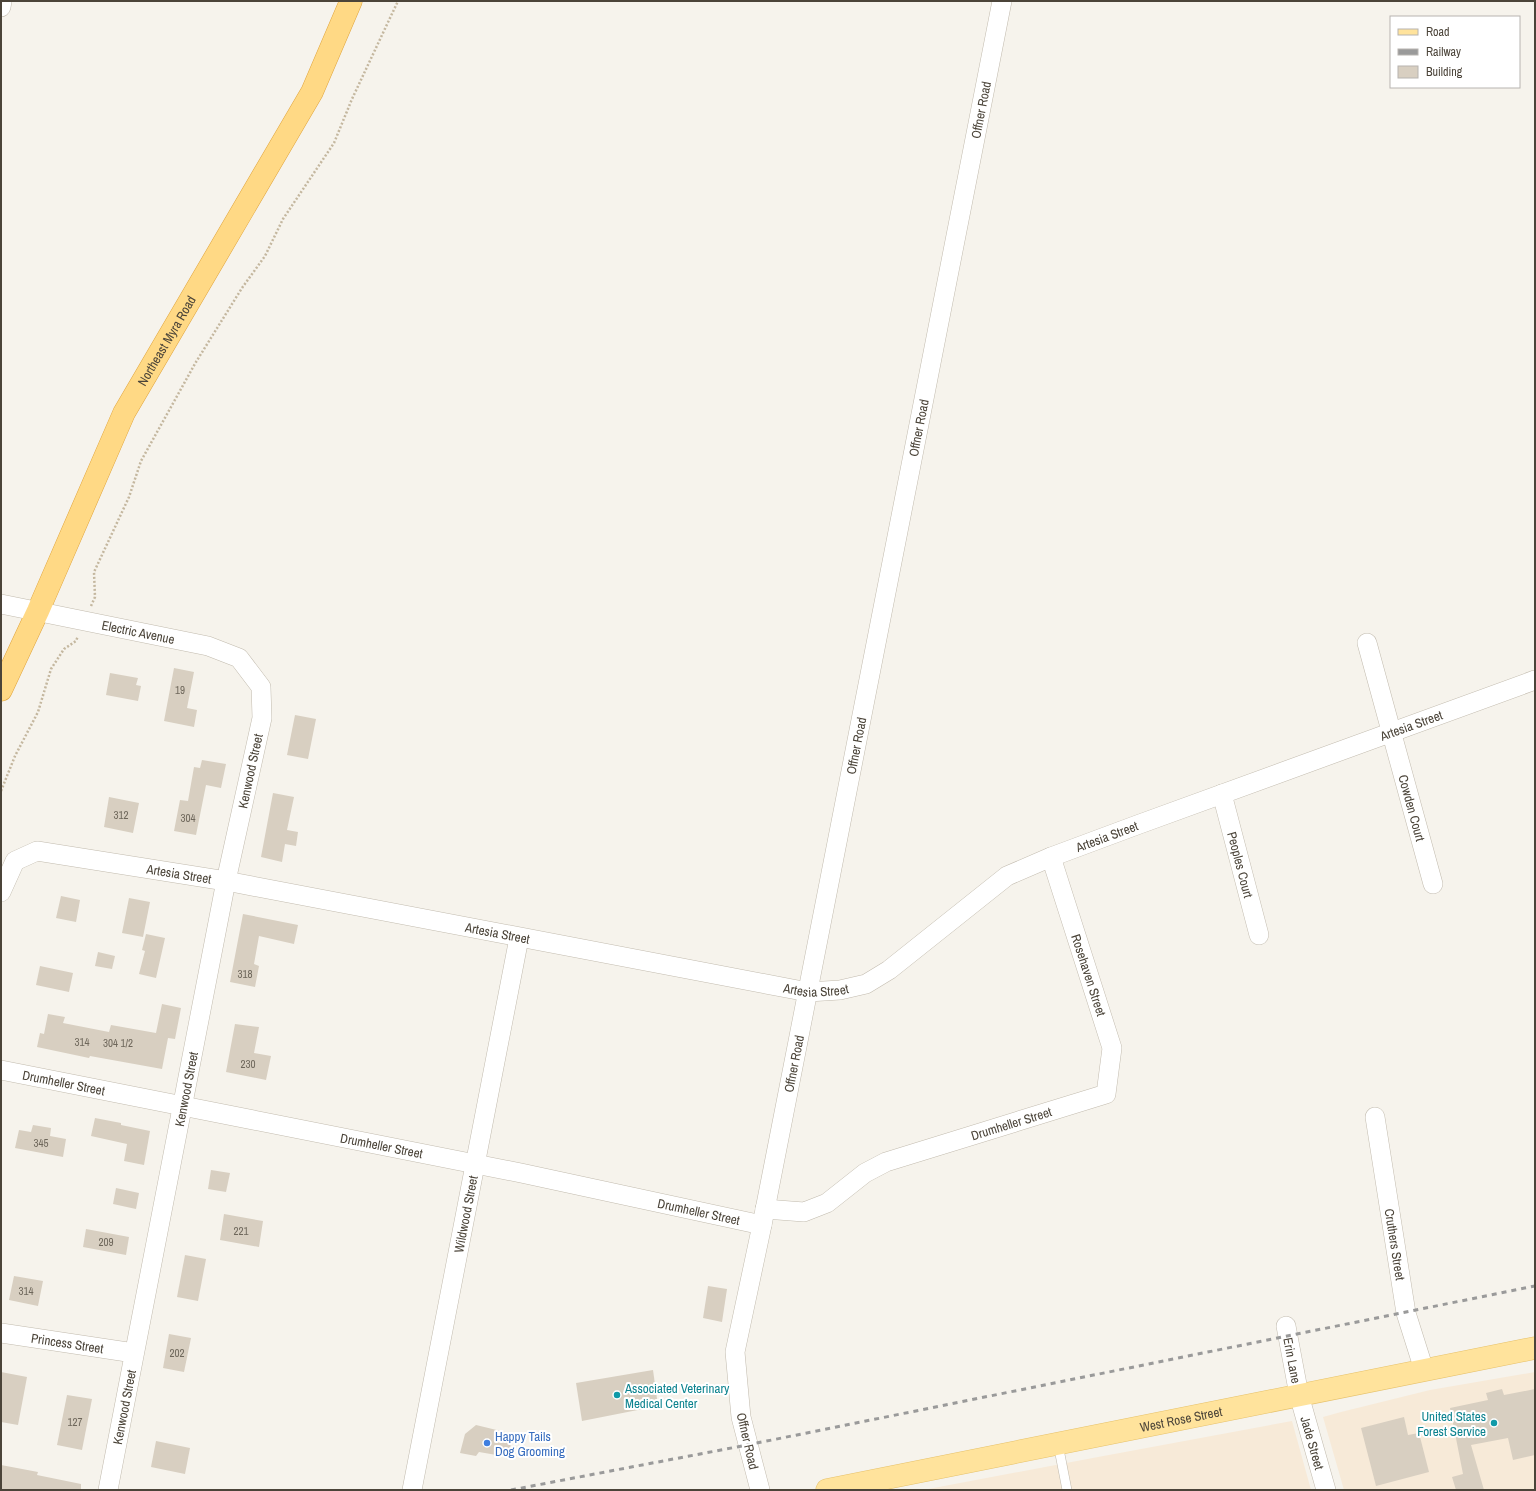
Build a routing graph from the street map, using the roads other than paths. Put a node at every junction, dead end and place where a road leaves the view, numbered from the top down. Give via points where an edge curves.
1 (2, 1) edge
2 (351, 1) edge
3 (1002, 1) edge
4 (1, 7) edge
5 (1, 604) edge
6 (38, 611) junction
7 (1367, 643) dead end
8 (1535, 680) edge
9 (261, 687) joint
10 (1, 690) edge
11 (1391, 733) junction
12 (1222, 794) junction
13 (1051, 857) junction
14 (226, 882) junction
15 (1433, 884) dead end
16 (1, 892) edge
17 (1259, 935) dead end
18 (519, 938) junction
19 (808, 992) junction
20 (1, 1070) edge
21 (1106, 1094) joint
22 (182, 1106) junction
23 (1375, 1116) dead end
24 (475, 1164) junction
25 (764, 1217) junction
26 (1286, 1326) dead end
27 (1, 1333) edge
28 (1535, 1348) edge
29 (134, 1353) junction
30 (1424, 1370) junction
31 (1299, 1396) junction
32 (1058, 1444) junction
33 (108, 1490) edge
34 (412, 1490) edge
35 (760, 1490) edge
36 (827, 1490) edge
37 (1067, 1490) edge
38 (1326, 1490) edge

1 - 4 street
2 - 6 highway, Northeast Myra Road via 312,92 124,413
3 - 19 street, Offner Road
5 - 6 street, Electric Avenue
6 - 9 street, Electric Avenue via 208,646 239,658
6 - 10 highway, Northeast Myra Road
7 - 11 street, Cowden Court
8 - 11 street, Artesia Street
9 - 14 street, Kenwood Street via 262,718
11 - 12 street, Artesia Street
11 - 15 street, Cowden Court
12 - 13 street, Artesia Street
12 - 17 street, Peoples Court
13 - 19 street, Artesia Street via 1007,876 889,970 866,984 840,990
13 - 21 street, Rosehaven Street via 1112,1048
14 - 16 street, Artesia Street via 37,851 15,860
14 - 18 street, Artesia Street
14 - 22 street, Kenwood Street
18 - 19 street, Artesia Street
18 - 24 street, Wildwood Street
19 - 25 street, Offner Road
20 - 22 street, Drumheller Street
21 - 25 street, Drumheller Street via 886,1162 865,1173 827,1203 804,1212
22 - 24 street, Drumheller Street
22 - 29 street, Kenwood Street
23 - 30 street, Cruthers Street via 1406,1312
24 - 25 street, Drumheller Street
24 - 34 street, Wildwood Street
25 - 35 street, Offner Road via 735,1352 741,1417
26 - 31 street, Erin Lane
27 - 29 street, Princess Street
28 - 30 main road, West Rose Street
29 - 33 street, Kenwood Street
30 - 31 main road, West Rose Street
31 - 32 main road, West Rose Street
31 - 38 street, Jade Street
32 - 36 main road, West Rose Street
32 - 37 lane

